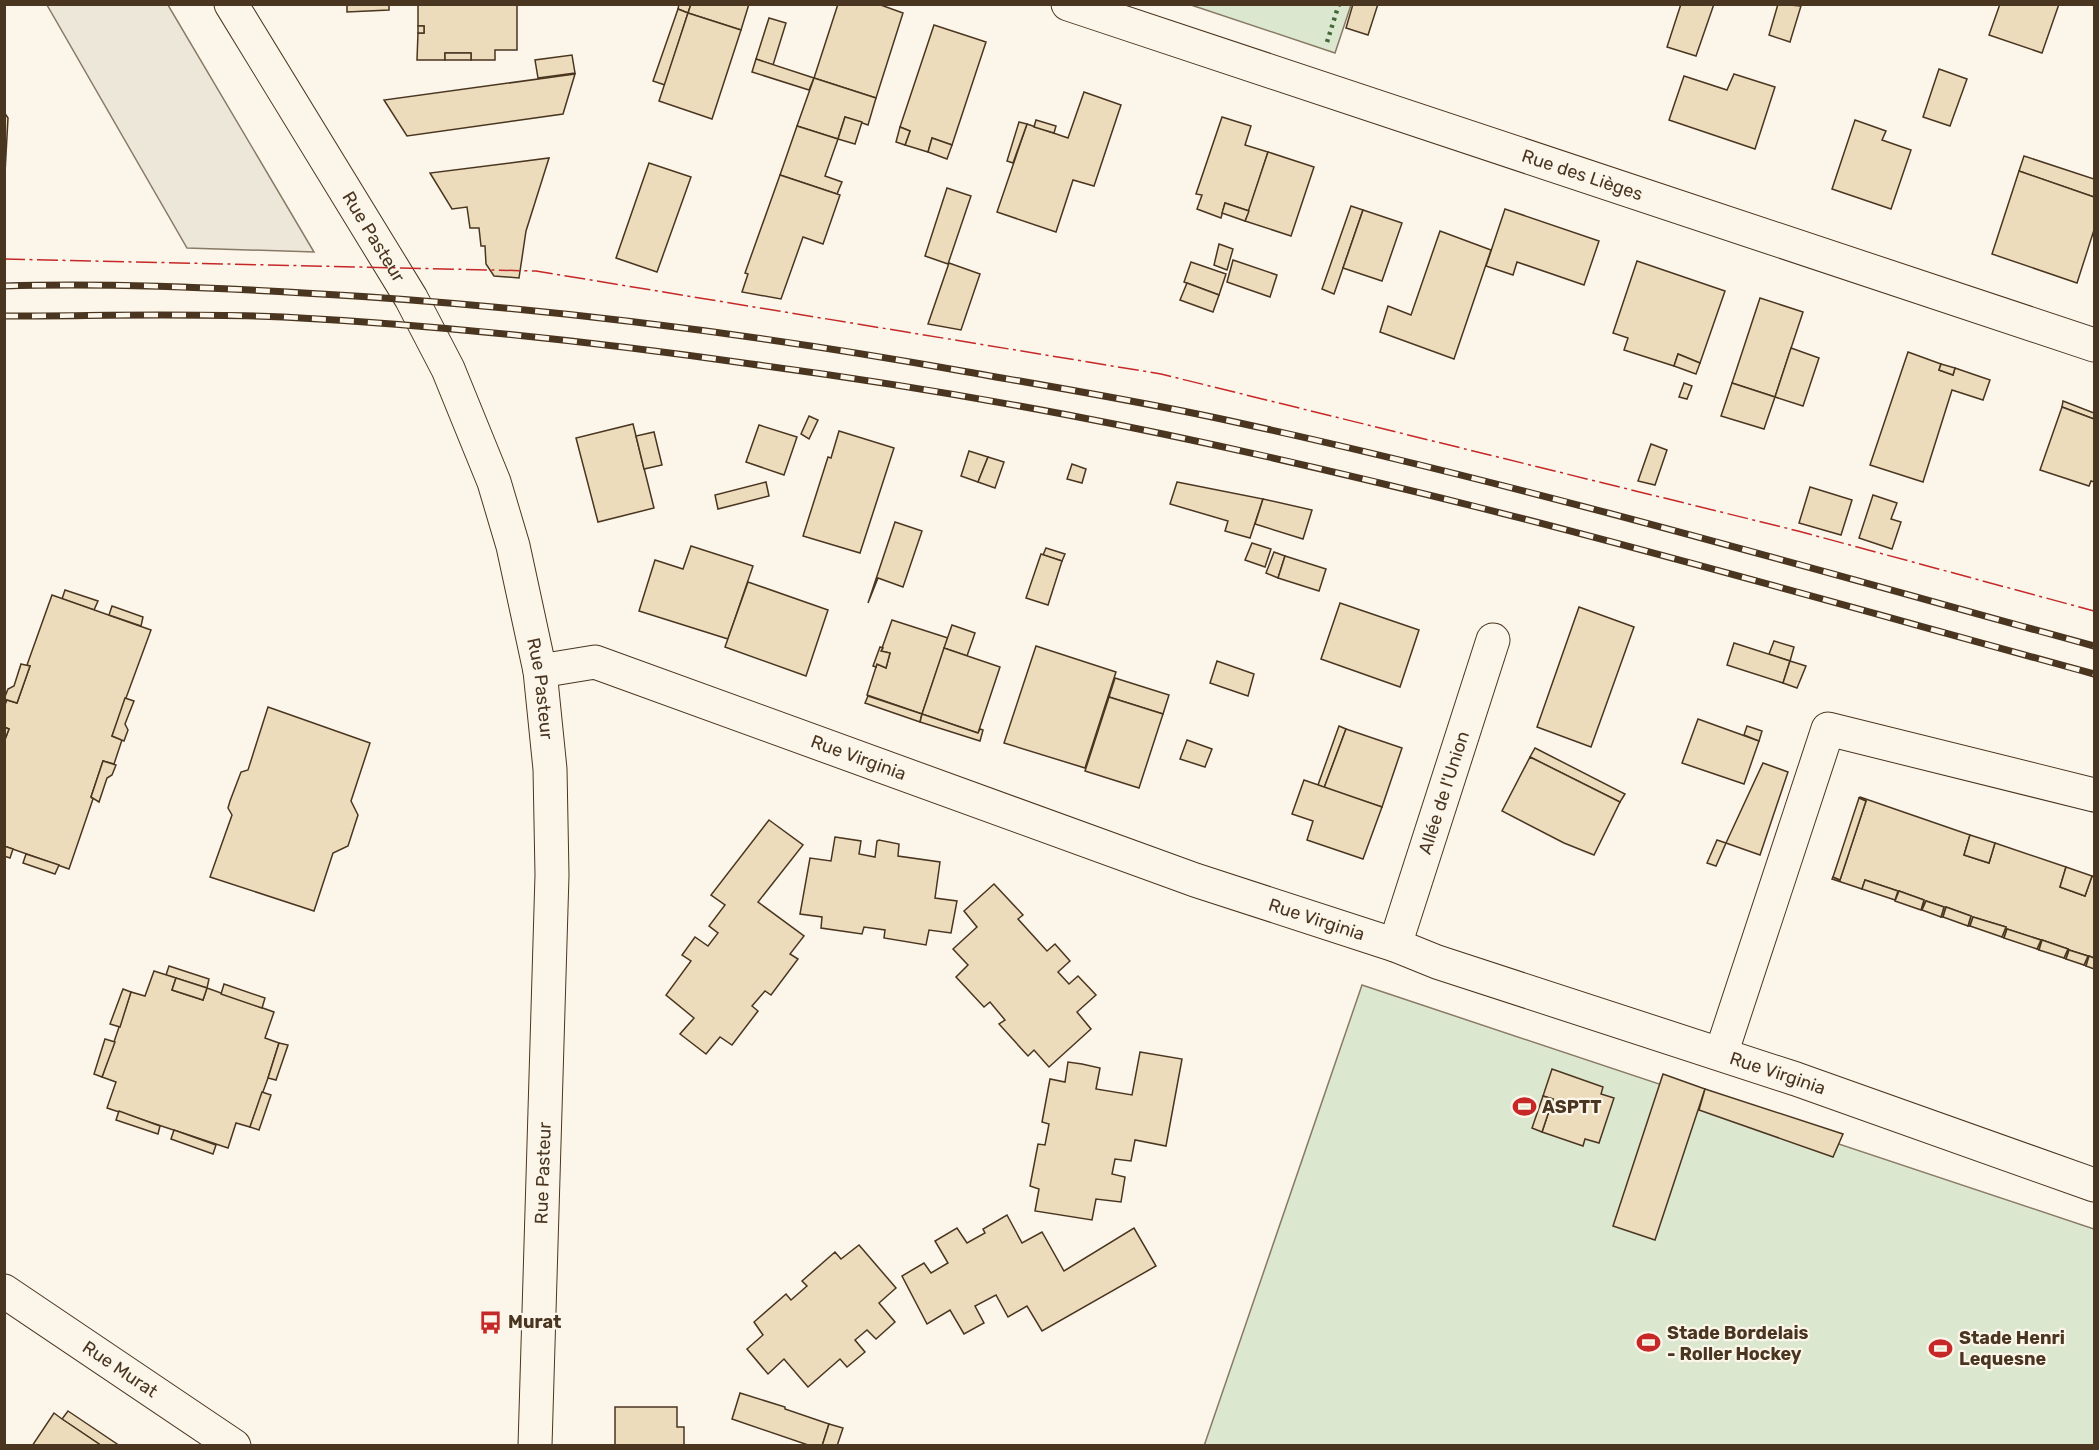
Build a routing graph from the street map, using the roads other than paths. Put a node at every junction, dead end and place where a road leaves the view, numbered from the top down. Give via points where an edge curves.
1 (231, 4) edge
2 (1068, 4) edge
3 (2094, 345) edge
4 (1493, 640) dead end
5 (540, 671) junction
6 (2094, 795) edge
7 (1395, 945) junction
8 (1721, 1054) junction
9 (2094, 1185) edge
10 (4, 1291) edge
11 (234, 1446) edge
12 (535, 1446) edge

1 - 5 street, Rue Pasteur via 411,298 448,369 494,482 513,546
2 - 3 street, Rue des Lièges
4 - 7 street, Allée de l'Union
5 - 7 street, Rue Virginia via 595,662 1195,880
5 - 12 street, Rue Pasteur via 550,769 552,875
6 - 8 street via 1828,729
7 - 8 street, Rue Virginia
8 - 9 street, Rue Virginia
10 - 11 street, Rue Murat

